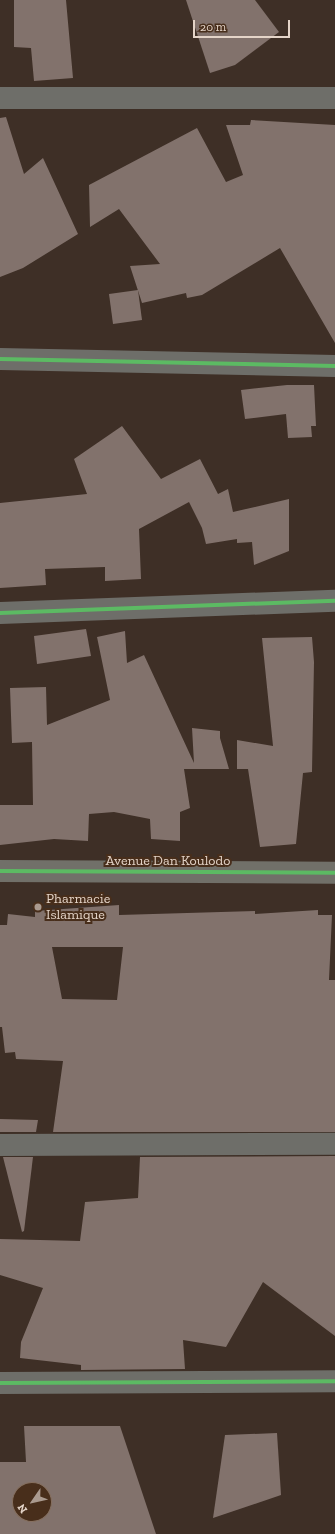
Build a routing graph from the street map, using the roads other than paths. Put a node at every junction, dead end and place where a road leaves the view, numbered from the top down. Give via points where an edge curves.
1 (0, 98) edge
2 (335, 98) edge
3 (0, 359) edge
4 (335, 366) edge
5 (335, 601) edge
6 (0, 613) edge
7 (0, 871) edge
8 (335, 873) edge
9 (335, 1144) edge
10 (0, 1145) edge
11 (335, 1381) edge
12 (0, 1384) edge

1 - 2 street
3 - 4 street
5 - 6 street
7 - 8 street, Avenue Dan Koulodo
9 - 10 street
11 - 12 street

